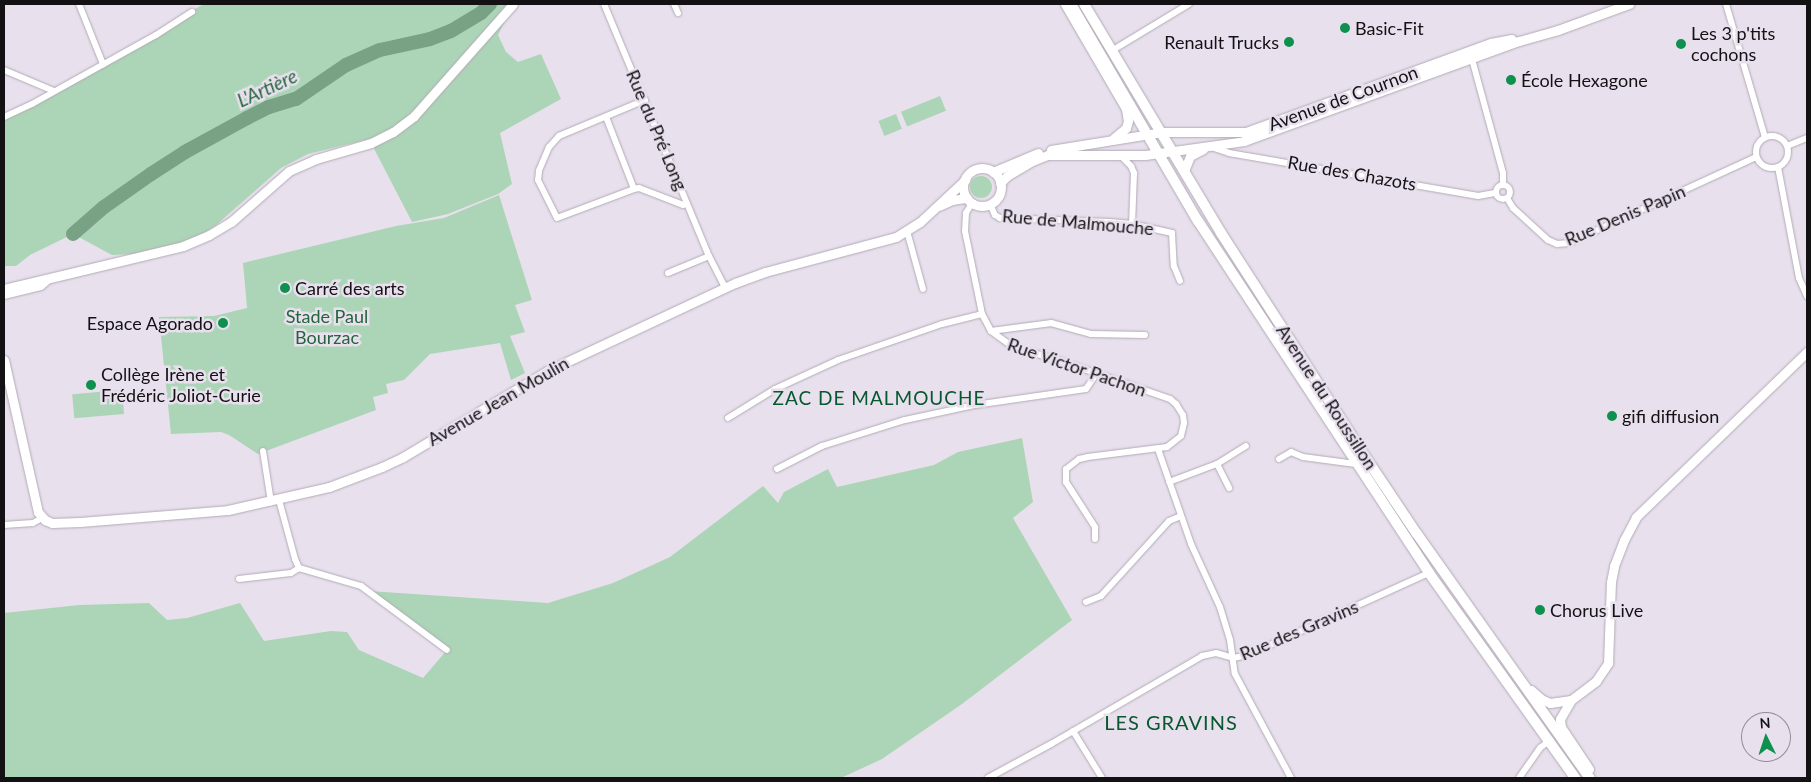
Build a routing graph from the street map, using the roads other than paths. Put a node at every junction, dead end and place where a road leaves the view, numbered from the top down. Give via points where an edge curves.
1 (79, 4) edge
2 (512, 4) edge
3 (604, 4) edge
4 (674, 4) edge
5 (1070, 4) edge
6 (1084, 4) edge
7 (1189, 4) edge
8 (1619, 4) edge
9 (1629, 4) edge
10 (1726, 4) edge
11 (192, 12) dead end
12 (678, 13) dead end
13 (1113, 50) junction
14 (1468, 56) junction
15 (103, 64) junction
16 (4, 70) edge
17 (54, 91) junction
18 (645, 100) junction
19 (1124, 100) junction
20 (4, 117) edge
21 (606, 117) junction
22 (1162, 132) junction
23 (1148, 133) junction
24 (1227, 134) junction
25 (1765, 137) junction
26 (1807, 138) edge
27 (1108, 141) junction
28 (1787, 146) junction
29 (1209, 147) junction
30 (1228, 149) junction
31 (1172, 150) junction
32 (1158, 153) junction
33 (1120, 155) junction
34 (1756, 157) junction
35 (1778, 167) junction
36 (1184, 171) junction
37 (992, 172) junction
38 (964, 180) junction
39 (1000, 183) junction
40 (1503, 185) junction
41 (634, 189) junction
42 (1495, 193) junction
43 (1507, 198) junction
44 (969, 200) junction
45 (687, 203) junction
46 (990, 204) junction
47 (936, 208) junction
48 (1132, 224) junction
49 (907, 230) junction
50 (709, 256) junction
51 (668, 273) dead end
52 (1180, 281) dead end
53 (725, 288) junction
54 (923, 289) dead end
55 (5, 291) edge
56 (1807, 296) edge
57 (982, 314) junction
58 (990, 332) junction
59 (1145, 335) dead end
60 (1807, 352) edge
61 (4, 360) edge
62 (1096, 374) junction
63 (728, 418) dead end
64 (1246, 446) dead end
65 (1158, 449) junction
66 (263, 451) dead end
67 (1279, 459) dead end
68 (1217, 464) junction
69 (1356, 464) junction
70 (777, 469) dead end
71 (1169, 482) junction
72 (1229, 488) dead end
73 (275, 501) junction
74 (1181, 516) junction
75 (42, 518) junction
76 (4, 525) edge
77 (1095, 539) dead end
78 (299, 568) junction
79 (1429, 573) junction
80 (239, 579) dead end
81 (1086, 602) dead end
82 (447, 650) dead end
83 (1233, 658) junction
84 (1523, 683) junction
85 (1571, 700) junction
86 (1073, 731) junction
87 (1548, 741) junction
88 (988, 778) edge
89 (1102, 778) edge
90 (1291, 778) edge
91 (1519, 778) edge
92 (1575, 778) edge
93 (1591, 778) edge

1 - 15 street
2 - 55 main road via 414,116 393,132 371,143 316,159 289,171 210,235 183,246 46,280 39,279
3 - 18 street, Rue du Pré Long
4 - 12 street
5 - 19 main road, Avenue du Roussillon
6 - 13 main road, Avenue du Roussillon
7 - 13 street
8 - 14 main road, Avenue de Cournon via 1550,29 1491,43
9 - 14 main road, Avenue de Cournon
10 - 25 street
11 - 15 street
13 - 22 main road, Avenue du Roussillon
14 - 24 main road, Avenue de Cournon via 1254,130
14 - 30 main road, Avenue de Cournon
14 - 40 street via 1503,173
15 - 17 street
16 - 17 street
17 - 20 street
18 - 21 street
18 - 45 street, Rue du Pré Long
19 - 23 main road, Avenue du Roussillon
19 - 27 main road via 1128,116 1126,128
21 - 41 street
21 - 41 street via 559,136 552,142 538,180 557,218
22 - 23 main road, Avenue de Cournon
22 - 24 main road, Avenue de Cournon
22 - 31 main road, Avenue du Roussillon
23 - 27 main road
23 - 32 main road, Avenue du Roussillon
24 - 30 street
25 - 28 street via 1780,137
25 - 34 street via 1757,144
26 - 28 street
27 - 37 main road via 1041,152
28 - 35 street via 1786,159
29 - 30 main road, Avenue de Cournon
29 - 31 main road, Avenue de Cournon
29 - 36 main road via 1190,156
30 - 42 street, Rue des Chazots via 1246,156 1478,196
31 - 32 main road, Avenue de Cournon
31 - 36 main road, Avenue du Roussillon
32 - 33 main road
32 - 69 main road, Avenue du Roussillon via 1198,221
33 - 39 main road via 1048,155 1032,161
33 - 48 street via 1134,174
34 - 35 street via 1764,166
34 - 43 street, Rue Denis Papin via 1569,243 1557,244 1548,240 1513,208
35 - 56 street via 1798,271
36 - 84 main road, Avenue du Roussillon via 1360,450
37 - 38 main road via 977,169
37 - 39 main road
38 - 44 main road via 963,187
38 - 47 main road, Avenue Jean Moulin
39 - 46 main road via 999,195
40 - 42 street via 1497,187
40 - 43 street via 1510,190
41 - 45 street via 639,188 682,205
42 - 43 street via 1500,199
44 - 46 main road via 981,206
44 - 47 main road, Avenue Jean Moulin via 952,200
44 - 57 street, Rue Victor Pachon via 964,222
45 - 50 street, Rue du Pré Long
46 - 48 street, Rue de Malmouche via 1000,218
47 - 49 main road, Avenue Jean Moulin
48 - 52 street, Rue de Malmouche via 1172,233 1174,266
49 - 53 main road, Avenue Jean Moulin via 881,241 765,272
49 - 54 street
50 - 51 street
50 - 53 street, Rue du Pré Long
53 - 73 main road, Avenue Jean Moulin via 547,370 382,467 329,487
57 - 58 street, Rue Victor Pachon
57 - 63 street via 942,324 838,360 775,389
58 - 59 street via 1051,323 1091,334
58 - 62 street, Rue Victor Pachon via 1013,347
60 - 85 main road via 1636,517 1614,566 1608,663 1596,681
61 - 75 main road
62 - 65 street, Rue Victor Pachon via 1170,399 1176,404 1183,415 1183,430 1173,444
62 - 70 street via 1086,390 984,404 905,420 822,446
64 - 68 street
65 - 71 street
65 - 77 street via 1088,457 1079,459 1066,469 1066,482 1095,527
66 - 73 street
67 - 69 street via 1292,452 1303,457
68 - 71 street
68 - 72 street
69 - 79 main road, Avenue du Roussillon
71 - 74 street
73 - 75 main road, Avenue Jean Moulin via 154,518 58,523
73 - 78 street
74 - 81 street via 1169,521 1101,596
74 - 83 street via 1220,607
75 - 76 street via 33,523
78 - 80 street via 291,573
78 - 82 street via 361,586
79 - 83 street, Rue des Gravins via 1256,651
79 - 87 main road, Avenue du Roussillon
83 - 86 street, Rue des Gravins via 1216,653 1202,656
83 - 90 street via 1235,674
84 - 85 main road via 1550,703
84 - 93 main road, Avenue du Roussillon
85 - 93 main road via 1560,718 1561,727
86 - 88 street, Rue des Gravins
86 - 89 street
87 - 91 street
87 - 92 main road, Avenue du Roussillon

